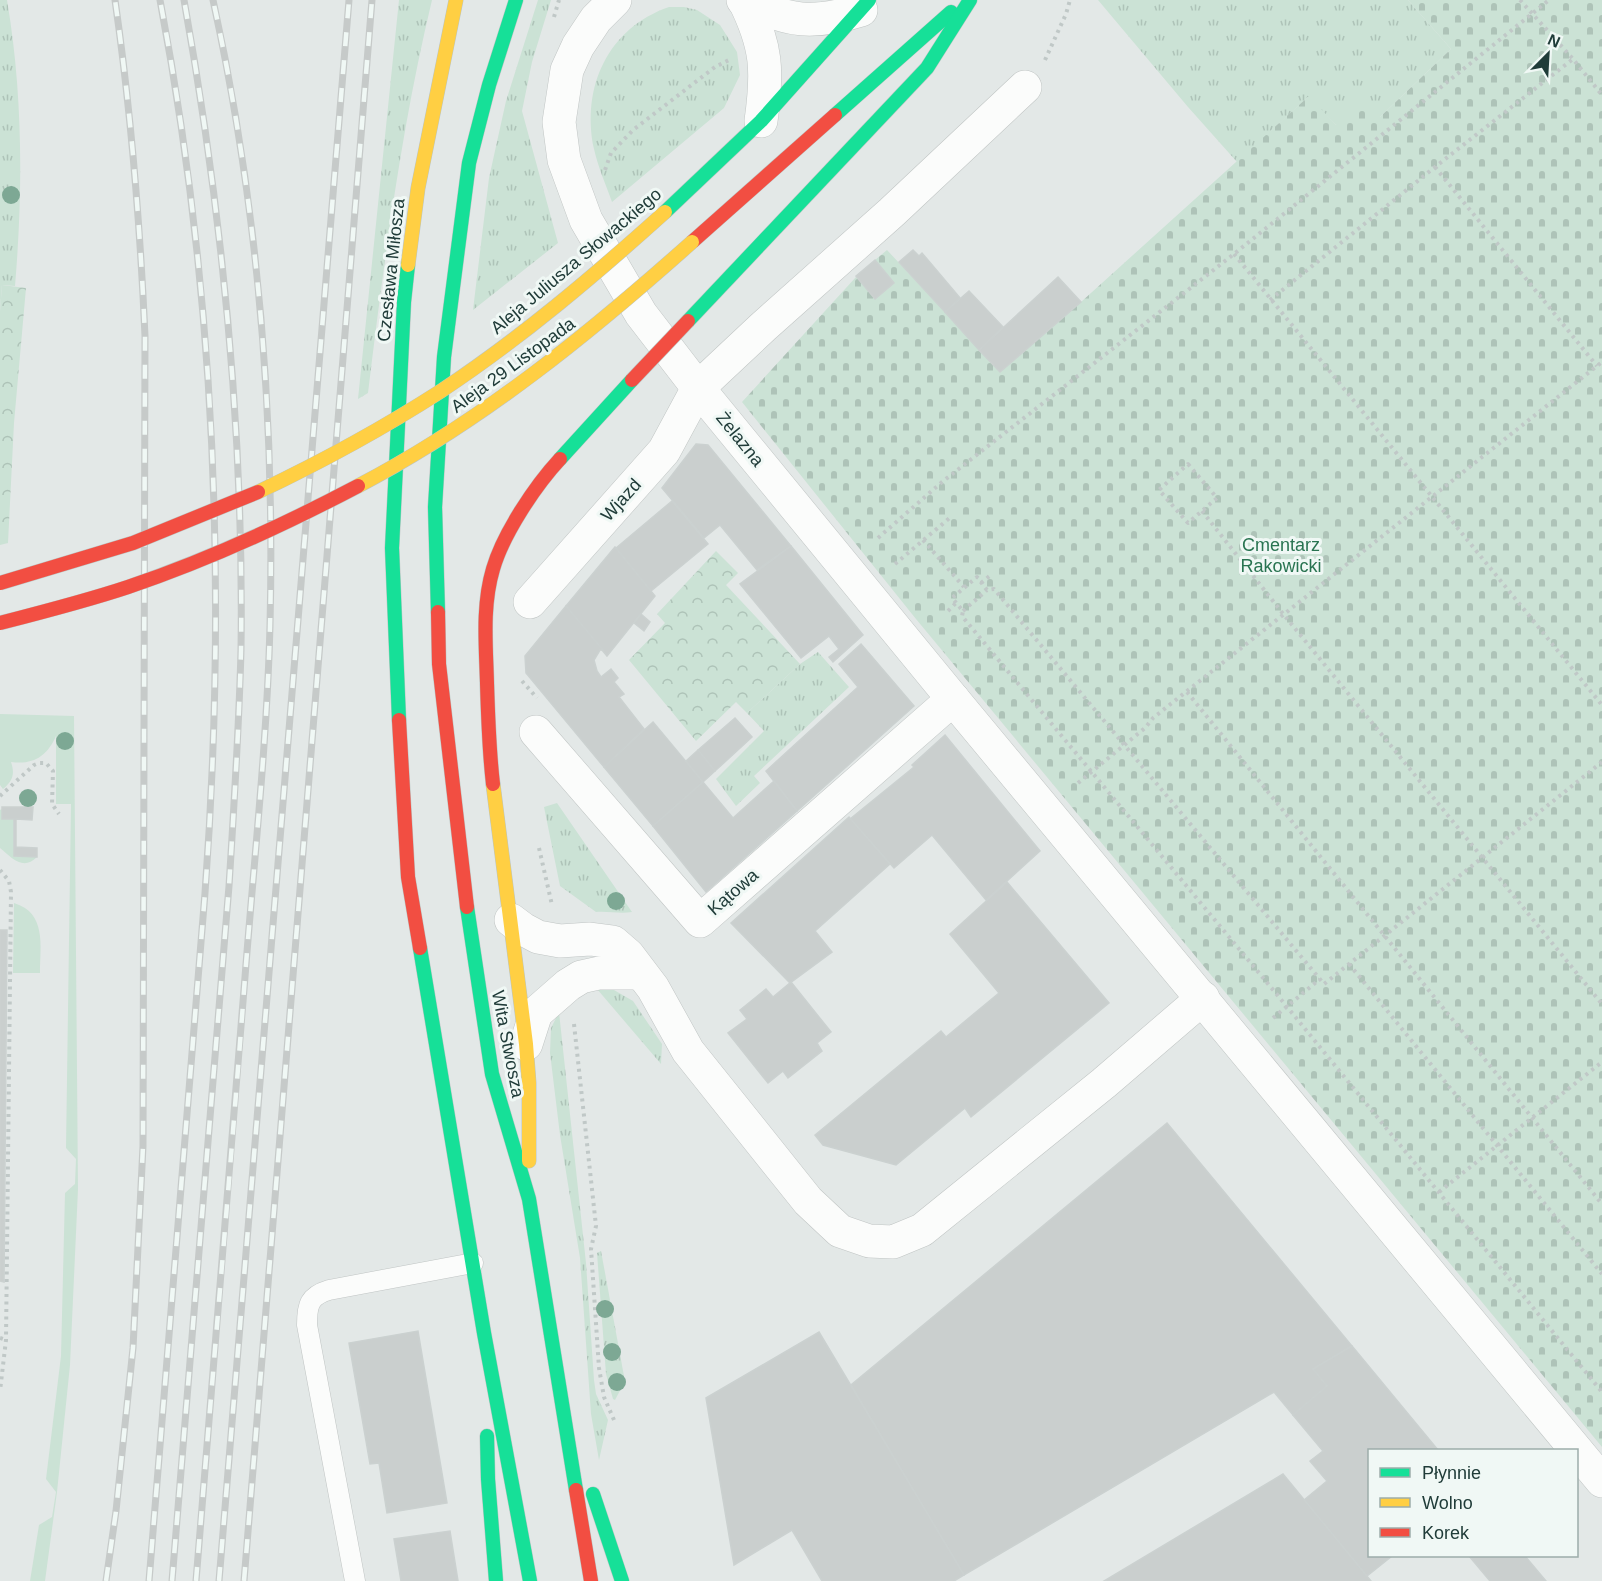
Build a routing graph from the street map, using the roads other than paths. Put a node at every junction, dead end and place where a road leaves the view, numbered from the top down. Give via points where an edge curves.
1 (456, 0) edge
2 (516, 0) edge
3 (615, 0) edge
4 (743, 0) edge
5 (964, 0) edge
6 (970, 0) edge
7 (865, 5) edge
8 (1025, 87) road end
9 (760, 121) junction
10 (698, 388) junction
11 (0, 583) edge
12 (530, 602) dead end
13 (0, 623) edge
14 (953, 699) junction
15 (536, 732) dead end
16 (511, 920) junction
17 (641, 973) junction
18 (1203, 998) junction
19 (526, 1044) junction
20 (529, 1199) junction
21 (473, 1263) junction
22 (484, 1333) junction
23 (565, 1419) junction
24 (1576, 1449) edge
25 (1578, 1452) edge
26 (1602, 1481) edge
27 (355, 1581) edge
28 (496, 1581) edge
29 (530, 1581) edge
30 (591, 1581) edge
31 (622, 1581) edge

1 - 21 main road, Czesława Miłosza via 418,188 404,302 392,548 408,877
2 - 20 main road, Wita Stwosza via 470,163 444,357 435,507 439,664 464,884 492,1074
3 - 10 street, Żelazna via 596,19 567,70 558,122 564,160 586,220 641,314
4 - 7 street via 776,13 812,20 835,18
4 - 9 street via 757,25 764,51 766,84
5 - 13 main road, Aleja 29 Listopada, bridge via 600,322 531,377 454,430 372,478 209,557 72,604
6 - 16 main road, bridge via 927,68 557,462 507,536 493,568 485,626 490,757
7 - 9 main road, Aleja Juliusza Słowackiego
8 - 10 street, Wjazd
9 - 11 main road, Aleja Juliusza Słowackiego, bridge via 576,290 518,336 407,412 292,476 200,517 109,551
10 - 12 street, Wjazd via 664,451
10 - 14 street, Żelazna
14 - 15 street, Kątowa via 700,921
14 - 18 street, Żelazna
16 - 17 street via 530,933 549,939 613,942
16 - 19 main road
17 - 18 street via 686,1048 808,1201 840,1231 893,1242 922,1230
17 - 19 street via 598,973 568,985 536,1013
18 - 24 street, Żelazna
19 - 20 main road
20 - 23 main road, Wita Stwosza
21 - 22 main road
21 - 27 lane via 329,1290 320,1293 307,1308
22 - 28 main road via 488,1479
22 - 29 main road
23 - 30 main road, Wita Stwosza
23 - 31 main road
25 - 26 street, Żelazna

